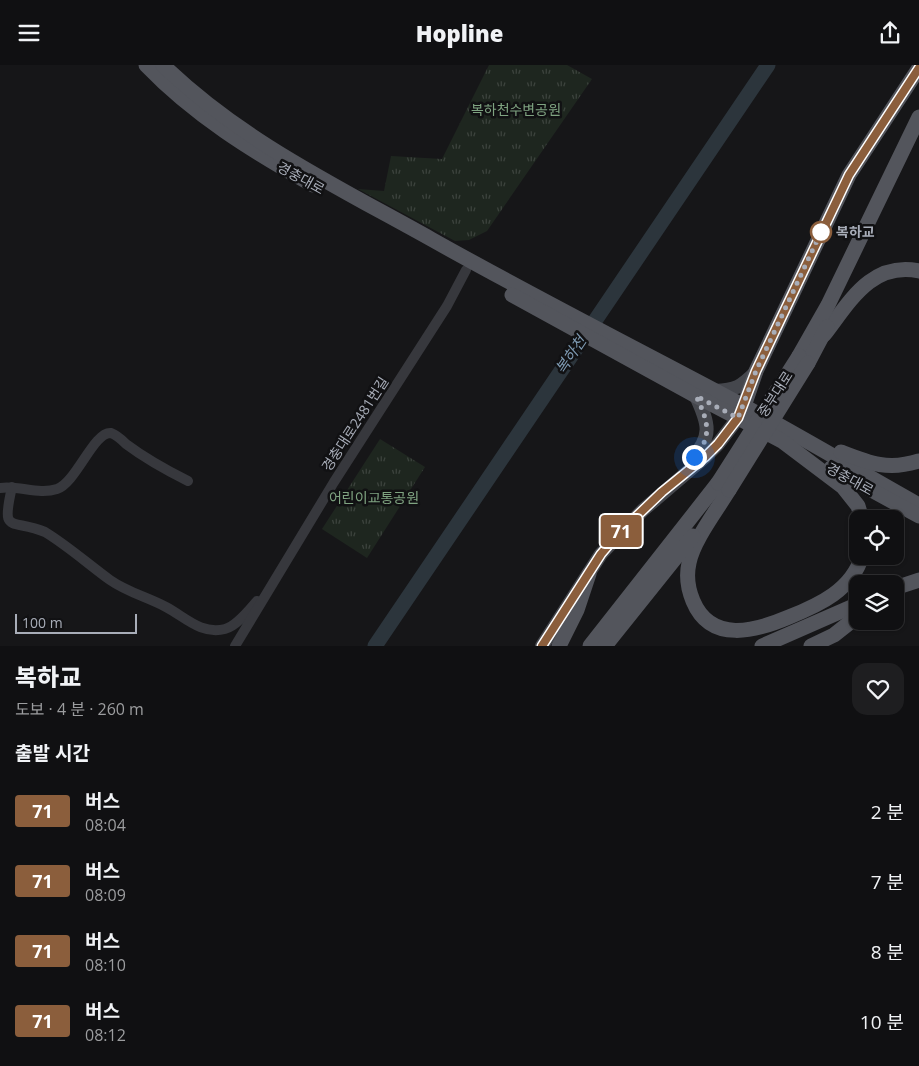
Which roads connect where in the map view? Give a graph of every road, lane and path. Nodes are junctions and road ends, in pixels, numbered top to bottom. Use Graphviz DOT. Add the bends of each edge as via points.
graph roads {
  1 [pos="146,65"];
  2 [pos="163,65"];
  3 [pos="919,68"];
  4 [pos="919,117"];
  5 [pos="919,141"];
  6 [pos="471,269"];
  7 [pos="919,271"];
  8 [pos="823,337"];
  9 [pos="804,360"];
  10 [pos="756,371"];
  11 [pos="695,391"];
  12 [pos="715,391"];
  13 [pos="741,412"];
  14 [pos="785,436"];
  15 [pos="919,461"];
  16 [pos="188,481"];
  17 [pos="12,487"];
  18 [pos="723,487"];
  19 [pos="0,488"];
  20 [pos="662,492"];
  21 [pos="919,505"];
  22 [pos="859,510"];
  23 [pos="919,516"];
  24 [pos="858,565"];
  25 [pos="589,574"];
  26 [pos="919,580"];
  27 [pos="904,586"];
  28 [pos="266,593"];
  29 [pos="849,608"];
  30 [pos="849,623"];
  31 [pos="235,646"];
  32 [pos="542,646"];
  33 [pos="559,646"];
  34 [pos="590,646"];
  35 [pos="605,646"];
  36 [pos="762,646"];
  37 [pos="811,646"];
  1 -- 6 [label="main road, 경충대로" via="193,108 243,144"];
  2 -- 6 [label="main road, 경충대로" via="189,91 254,139"];
  3 -- 10 [label="main road" via="849,175"];
  4 -- 9 [label="main road, 중부대로"];
  5 -- 8 [label="main road, 중부대로"];
  6 -- 11 [label="main road"];
  6 -- 28 [label="street, 경충대로2481번길"];
  7 -- 8 [label="main road" via="897,269 870,281 859,290"];
  8 -- 9 [label="main road, 중부대로"];
  9 -- 18 [label="main road, bridge"];
  10 -- 12 [label="main road" via="742,386"];
  10 -- 13 [label="main road"];
  11 -- 12 [label="main road"];
  11 -- 13 [label="main road"];
  11 -- 20 [label="main road" via="707,420 702,449"];
  12 -- 13 [label="main road"];
  13 -- 14 [label="main road"];
  13 -- 20 [label="main road" via="718,444"];
  14 -- 15 [label="main road" via="879,465 907,465"];
  14 -- 21 [label="main road"];
  14 -- 22 [label="main road" via="843,487"];
  14 -- 23 [label="main road, 경충대로"];
  16 -- 17 [label="street" via="145,459 116,435 108,433 95,443 62,486 42,491"];
  17 -- 19 [label="street"];
  17 -- 28 [label="street, 경충대로2481번길" via="7,507 8,520 15,526 45,532 110,580 165,606 199,627 227,628"];
  18 -- 24 [label="main road" via="691,553 687,573 696,607 717,625 733,631 754,630 810,609 838,592"];
  18 -- 34 [label="main road"];
  18 -- 35 [label="main road"];
  20 -- 25 [label="main road" via="618,534"];
  25 -- 32 [label="main road"];
  25 -- 33 [label="main road" via="578,610"];
  26 -- 27 [label="main road"];
  28 -- 31 [label="street, 경충대로2481번길"];
  29 -- 36 [label="main road"];
  30 -- 37 [label="main road"];
}
